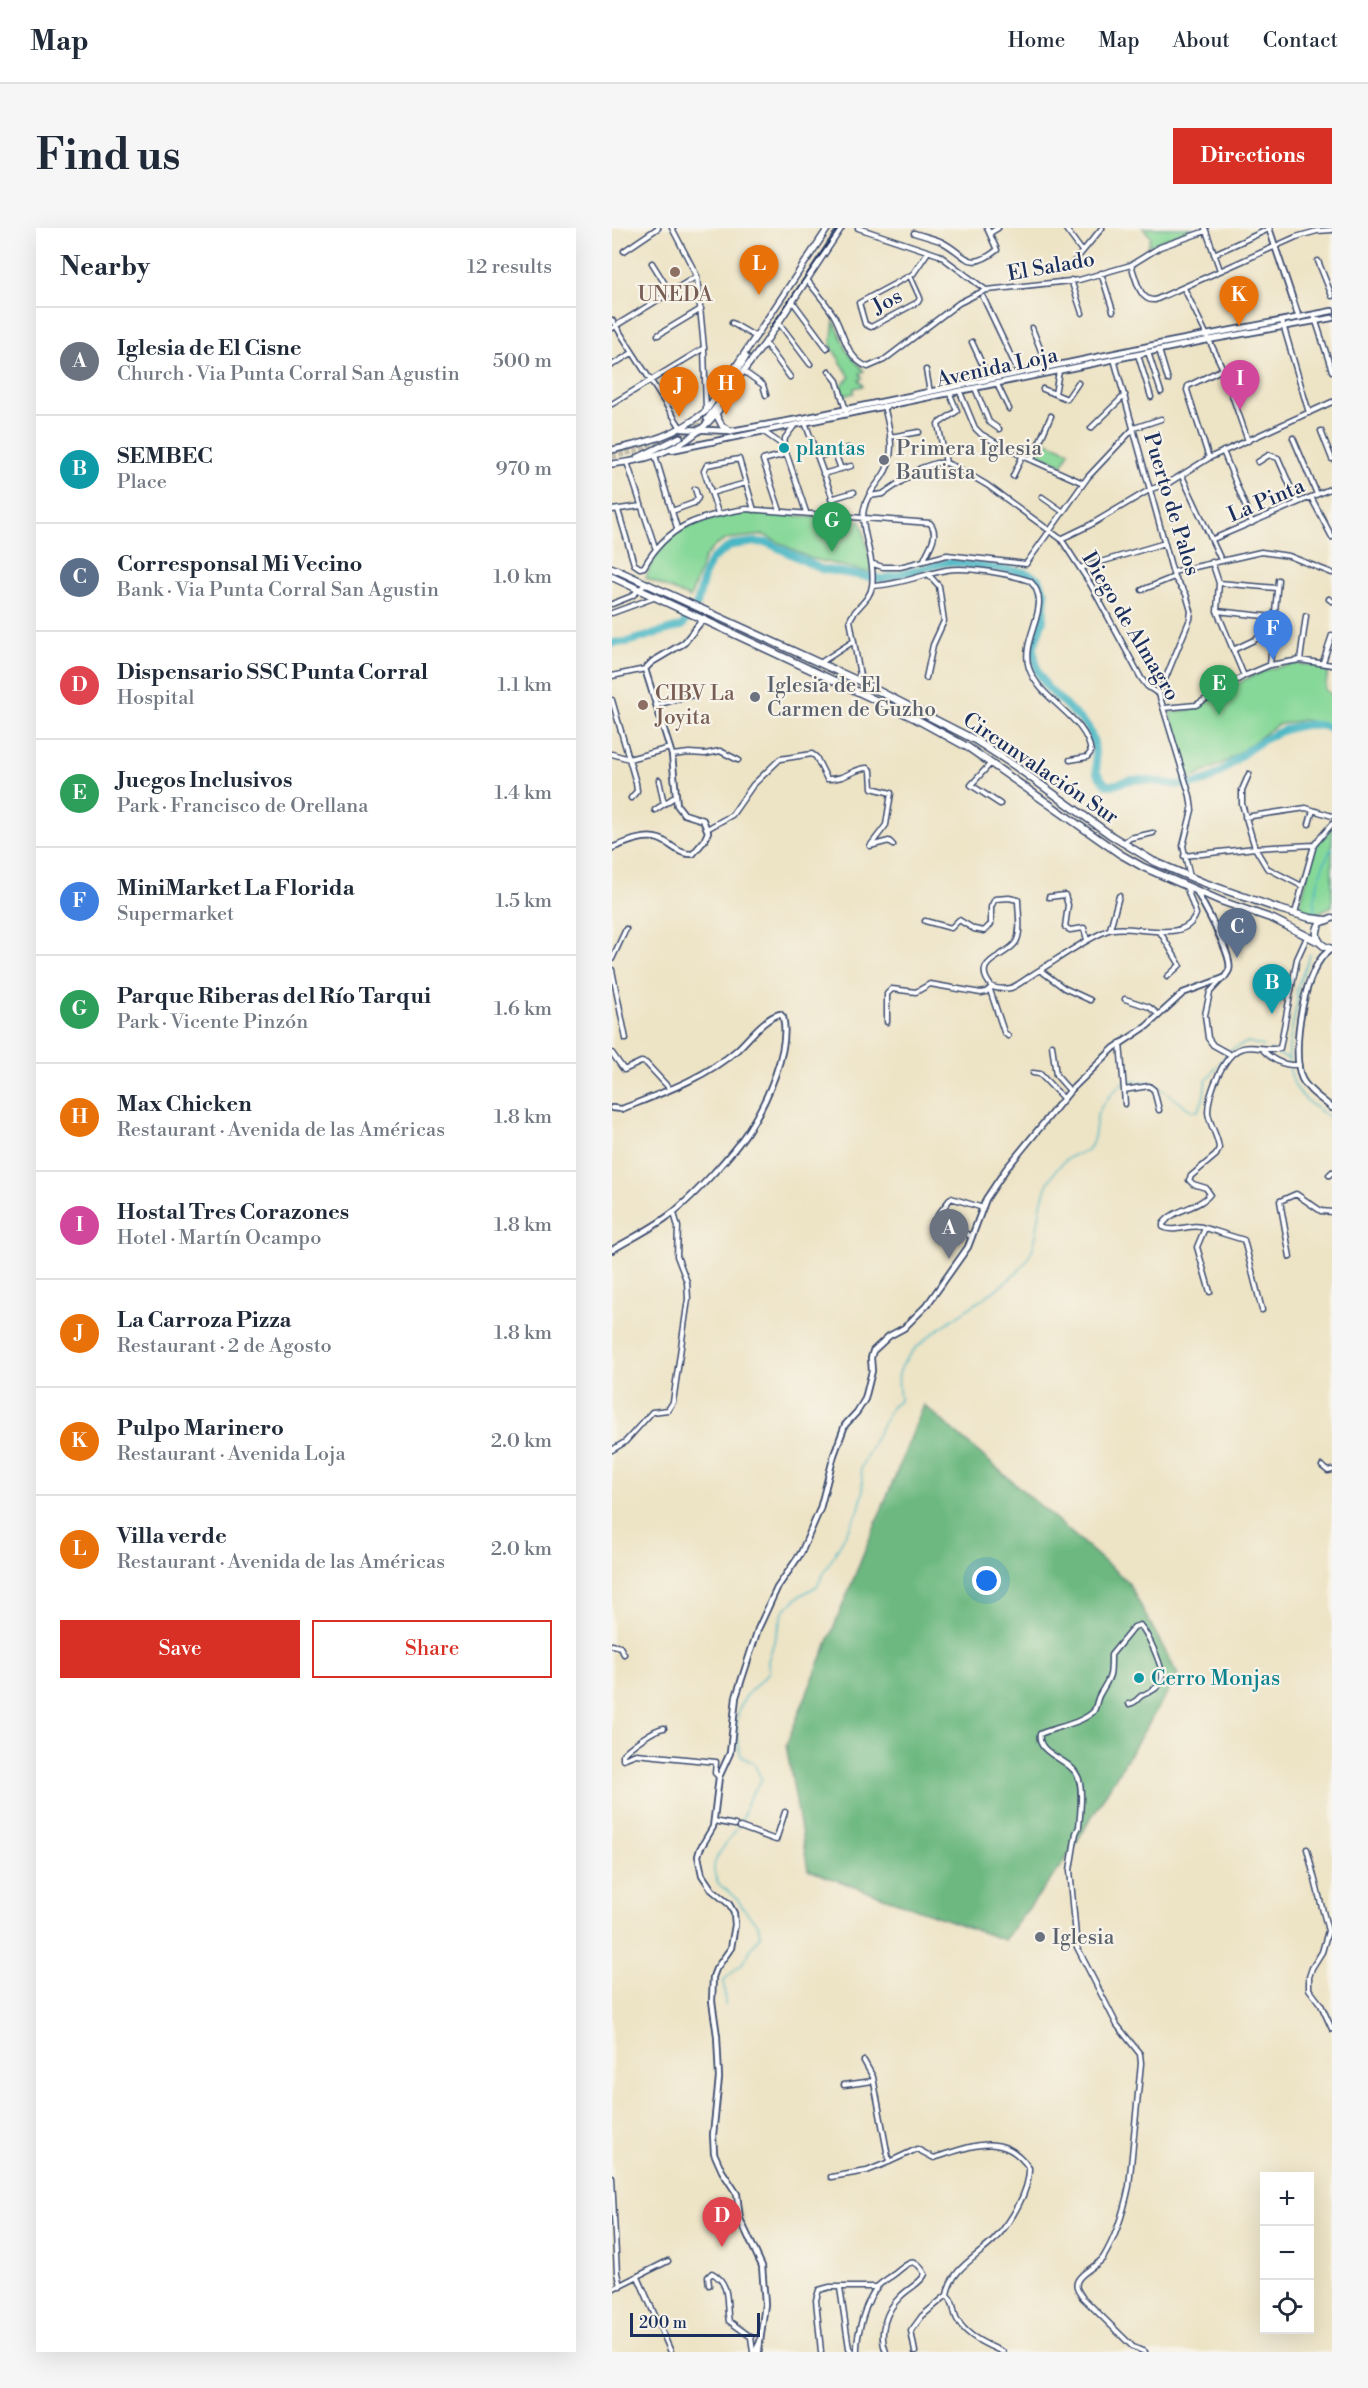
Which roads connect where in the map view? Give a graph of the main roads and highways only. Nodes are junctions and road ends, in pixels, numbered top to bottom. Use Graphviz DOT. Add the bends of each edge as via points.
graph roads {
  1 [pos="828,228"];
  2 [pos="841,228"];
  3 [pos="764,324"];
  4 [pos="757,354"];
  5 [pos="716,414"];
  6 [pos="706,416"];
  7 [pos="731,431"];
  8 [pos="680,437"];
  9 [pos="614,448"];
  10 [pos="630,461"];
  11 [pos="613,464"];
  12 [pos="612,568"];
  13 [pos="612,577"];
  14 [pos="1328,919"];
  15 [pos="1319,942"];
  16 [pos="1332,949"];
  1 -- 3 [label="main road"];
  2 -- 4 [label="main road"];
  3 -- 6 [label="main road"];
  3 -- 6 [label="main road" via="741,367"];
  4 -- 5 [label="main road"];
  4 -- 6 [label="main road"];
  5 -- 7 [label="main road" via="722,426"];
  5 -- 10 [label="main road" via="669,451"];
  6 -- 9 [label="main road" via="649,441"];
  8 -- 10 [label="main road"];
  10 -- 11 [label="main road"];
  12 -- 14 [label="highway, Circunvalación Sur" via="861,682 975,740 1153,861 1295,914"];
  13 -- 15 [label="highway, Circunvalación Sur" via="916,719 992,762 1143,867 1273,919"];
  14 -- 15 [label="highway" via="1317,929"];
  15 -- 16 [label="highway, Circunvalación Sur"];
}
